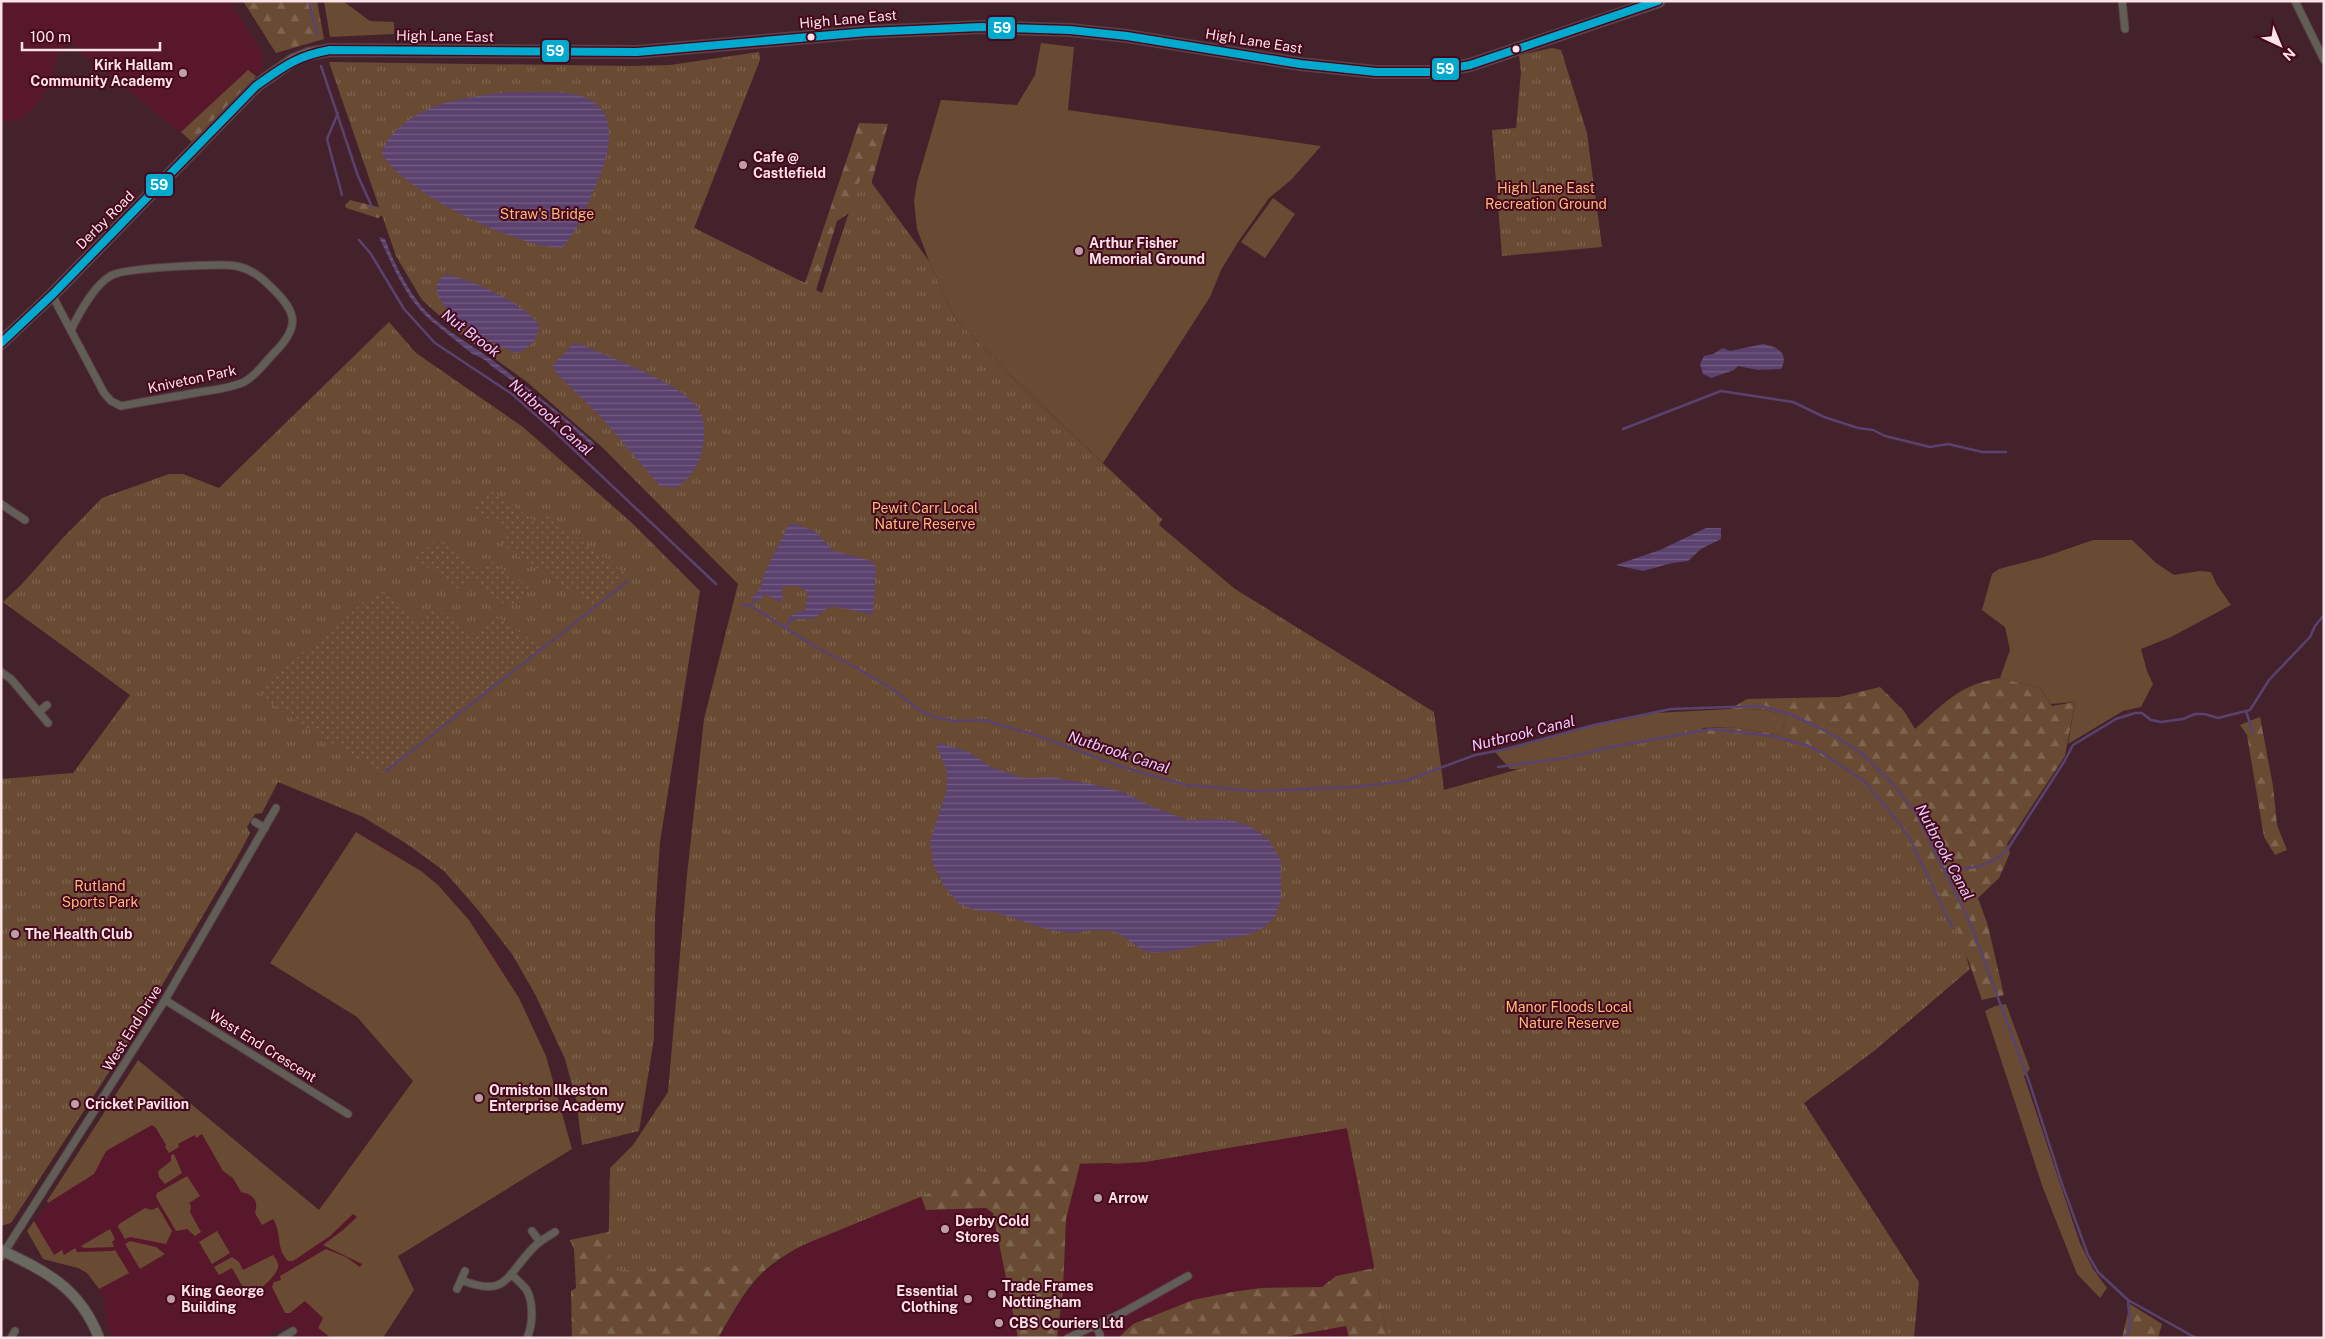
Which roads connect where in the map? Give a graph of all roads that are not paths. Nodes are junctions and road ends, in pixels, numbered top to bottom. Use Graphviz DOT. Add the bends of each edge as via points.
graph roads {
  1 [pos="1659,1"];
  2 [pos="2122,1"];
  3 [pos="2295,1"];
  4 [pos="2124,29"];
  5 [pos="2324,60"];
  6 [pos="248,94"];
  7 [pos="52,295"];
  8 [pos="71,330"];
  9 [pos="1,343"];
  10 [pos="1,504"];
  11 [pos="25,520"];
  12 [pos="1,672"];
  13 [pos="47,705"];
  14 [pos="39,712"];
  15 [pos="48,723"];
  16 [pos="276,808"];
  17 [pos="255,822"];
  18 [pos="265,828"];
  19 [pos="165,1000"];
  20 [pos="348,1114"];
  21 [pos="532,1231"];
  22 [pos="555,1232"];
  23 [pos="540,1242"];
  24 [pos="2,1252"];
  25 [pos="465,1271"];
  26 [pos="511,1274"];
  27 [pos="1188,1276"];
  28 [pos="461,1280"];
  29 [pos="457,1289"];
  30 [pos="1095,1324"];
  31 [pos="293,1331"];
  32 [pos="1100,1335"];
  33 [pos="99,1338"];
  34 [pos="281,1338"];
  35 [pos="527,1338"];
  36 [pos="1068,1338"];
  1 -- 6 [label="main road, High Lane East" via="1492,58 1431,72 1344,69 1070,30 981,27 867,32 637,52 330,50 293,60"];
  2 -- 4 [label="street"];
  3 -- 5 [label="street"];
  6 -- 7 [label="main road, Derby Road"];
  7 -- 8 [label="street, Kniveton Park"];
  7 -- 9 [label="main road, Derby Road"];
  8 -- 8 [label="street, Kniveton Park" via="104,393 110,401 121,406 245,382 285,340 292,328 293,316 283,298 259,275 246,268 134,270 114,274 105,281 87,302"];
  10 -- 11 [label="street"];
  12 -- 14 [label="street"];
  13 -- 14 [label="street"];
  14 -- 15 [label="street"];
  16 -- 18 [label="street, West End Drive"];
  17 -- 18 [label="street"];
  18 -- 19 [label="street, West End Drive"];
  19 -- 20 [label="street, West End Crescent"];
  19 -- 24 [label="street, West End Drive"];
  21 -- 23 [label="street"];
  22 -- 23 [label="street"];
  23 -- 26 [label="street"];
  24 -- 33 [label="main road" via="44,1271 68,1289 87,1312"];
  25 -- 28 [label="street"];
  26 -- 28 [label="street" via="503,1283 489,1288"];
  26 -- 35 [label="street" via="529,1298 531,1326"];
  27 -- 30 [label="street" via="1124,1312"];
  28 -- 29 [label="street"];
  30 -- 32 [label="street"];
  30 -- 36 [label="street"];
  31 -- 34 [label="street"];
}
